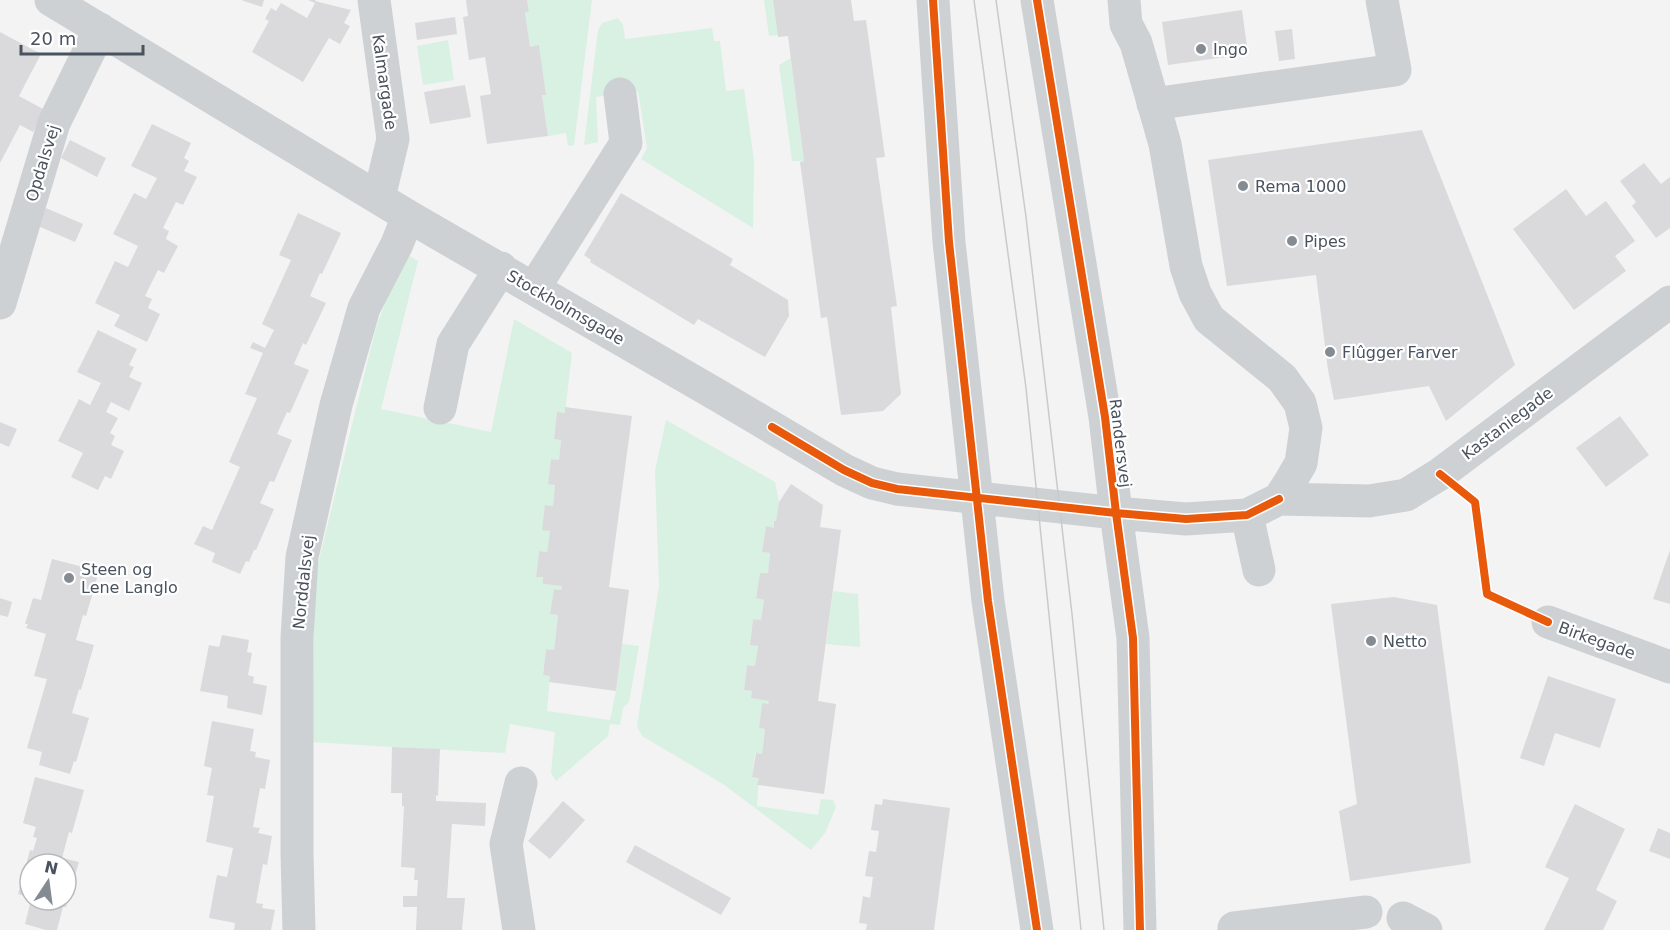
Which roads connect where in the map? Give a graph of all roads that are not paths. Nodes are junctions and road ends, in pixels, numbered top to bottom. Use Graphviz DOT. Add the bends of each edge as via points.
graph roads {
  1 [pos="51,0"];
  2 [pos="374,0"];
  3 [pos="933,0"];
  4 [pos="1037,0"];
  5 [pos="1382,0"];
  6 [pos="1125,12"];
  7 [pos="100,29"];
  8 [pos="620,94"];
  9 [pos="1153,104"];
  10 [pos="379,198"];
  11 [pos="408,216"];
  12 [pos="501,268"];
  13 [pos="534,288"];
  14 [pos="1670,302"];
  15 [pos="0,303"];
  16 [pos="440,408"];
  17 [pos="978,498"];
  18 [pos="1279,499"];
  19 [pos="1116,513"];
  20 [pos="1247,515"];
  21 [pos="1259,570"];
  22 [pos="1548,622"];
  23 [pos="1670,667"];
  24 [pos="521,783"];
  25 [pos="1366,912"];
  26 [pos="1317,924"];
  27 [pos="1234,928"];
  28 [pos="299,930"];
  29 [pos="519,930"];
  30 [pos="1037,930"];
  31 [pos="1140,930"];
  1 -- 7 [label="street, Stockholmsgade"];
  2 -- 10 [label="street, Kalmargade" via="393,139"];
  3 -- 17 [label="street" via="949,242"];
  4 -- 19 [label="street, Randersvej" via="1106,417"];
  5 -- 9 [label="street" via="1395,70"];
  6 -- 9 [label="street"];
  7 -- 10 [label="street, Stockholmsgade"];
  7 -- 15 [label="street, Opdalsvej" via="54,123"];
  8 -- 13 [label="street" via="626,143"];
  9 -- 18 [label="street" via="1166,144 1186,266 1195,293 1209,320 1282,378 1300,404 1306,428 1301,463"];
  10 -- 11 [label="street, Stockholmsgade"];
  11 -- 12 [label="street, Stockholmsgade"];
  11 -- 28 [label="street, Norddalsvej" via="364,308 336,405 302,557 297,638"];
  12 -- 13 [label="street, Stockholmsgade"];
  12 -- 16 [label="street" via="453,344"];
  13 -- 17 [label="street, Stockholmsgade" via="844,470 897,489"];
  14 -- 18 [label="street, Kastaniegade" via="1440,474 1406,495 1369,501"];
  17 -- 19 [label="street, Stockholmsgade"];
  17 -- 30 [label="street" via="988,601"];
  18 -- 20 [label="street, Kastaniegade"];
  19 -- 20 [label="street, Kastaniegade" via="1186,519"];
  19 -- 31 [label="street, Randersvej" via="1133,638"];
  20 -- 21 [label="street"];
  22 -- 23 [label="street, Birkegade"];
  24 -- 29 [label="street" via="506,844"];
  25 -- 26 [label="street"];
  26 -- 27 [label="street"];
}
